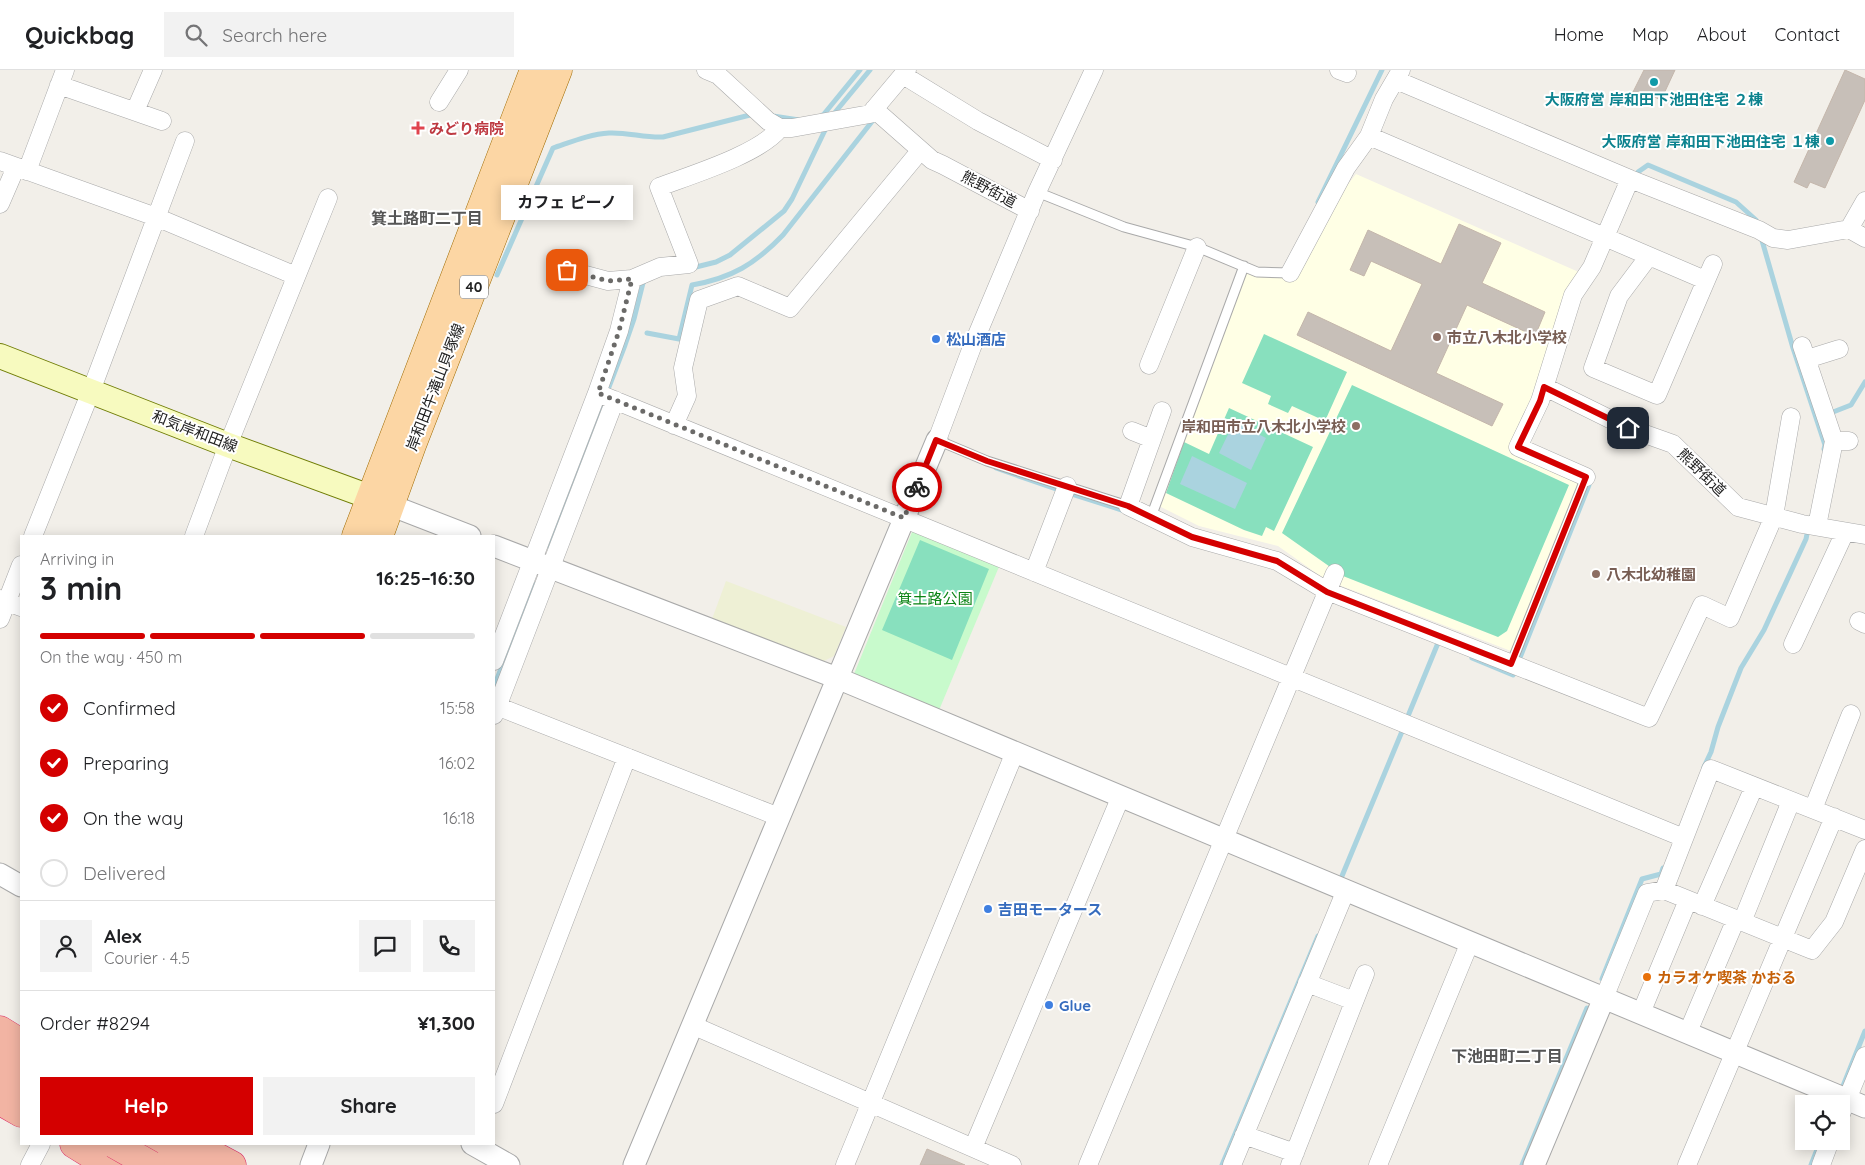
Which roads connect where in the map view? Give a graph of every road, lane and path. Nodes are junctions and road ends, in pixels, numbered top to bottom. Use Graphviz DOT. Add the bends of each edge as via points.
graph roads {
  1 [pos="153,70"];
  2 [pos="458,70"];
  3 [pos="534,70"];
  4 [pos="558,70"];
  5 [pos="706,70"];
  6 [pos="1094,70"];
  7 [pos="905,72"];
  8 [pos="1398,75"];
  9 [pos="62,78"];
  10 [pos="439,102"];
  11 [pos="874,109"];
  12 [pos="135,111"];
  13 [pos="162,121"];
  14 [pos="780,128"];
  15 [pos="1369,136"];
  16 [pos="185,141"];
  17 [pos="920,151"];
  18 [pos="1053,160"];
  19 [pos="14,166"];
  20 [pos="1630,178"];
  21 [pos="1037,192"];
  22 [pos="328,198"];
  23 [pos="1865,201"];
  24 [pos="0,204"];
  25 [pos="1030,211"];
  26 [pos="156,217"];
  27 [pos="1849,229"];
  28 [pos="1605,237"];
  29 [pos="1865,238"];
  30 [pos="1196,247"];
  31 [pos="1649,256"];
  32 [pos="1713,264"];
  33 [pos="1244,266"];
  34 [pos="567,270"];
  35 [pos="1290,273"];
  36 [pos="296,276"];
  37 [pos="632,279"];
  38 [pos="1705,280"];
  39 [pos="1838,349"];
  40 [pos="0,356"];
  41 [pos="1149,365"];
  42 [pos="1544,387"];
  43 [pos="91,392"];
  44 [pos="606,396"];
  45 [pos="1162,411"];
  46 [pos="1791,417"];
  47 [pos="674,424"];
  48 [pos="1132,431"];
  49 [pos="1152,439"];
  50 [pos="936,440"];
  51 [pos="228,445"];
  52 [pos="1586,477"];
  53 [pos="1067,486"];
  54 [pos="381,501"];
  55 [pos="1128,506"];
  56 [pos="1774,516"];
  57 [pos="1151,517"];
  58 [pos="904,518"];
  59 [pos="1817,526"];
  60 [pos="1846,532"];
  61 [pos="33,535"];
  62 [pos="194,535"];
  63 [pos="357,535"];
  64 [pos="379,535"];
  65 [pos="467,535"];
  66 [pos="1865,535"];
  67 [pos="495,546"];
  68 [pos="541,565"];
  69 [pos="20,568"];
  70 [pos="1034,572"];
  71 [pos="1335,573"];
  72 [pos="1327,592"];
  73 [pos="9,603"];
  74 [pos="0,619"];
  75 [pos="1793,644"];
  76 [pos="495,659"];
  77 [pos="1511,664"];
  78 [pos="1292,677"];
  79 [pos="837,678"];
  80 [pos="495,709"];
  81 [pos="1851,714"];
  82 [pos="1015,752"];
  83 [pos="627,757"];
  84 [pos="1754,787"];
  85 [pos="1121,796"];
  86 [pos="1791,801"];
  87 [pos="1813,809"];
  88 [pos="779,817"];
  89 [pos="1834,817"];
  90 [pos="1865,830"];
  91 [pos="1684,838"];
  92 [pos="1224,839"];
  93 [pos="1865,849"];
  94 [pos="0,874"];
  95 [pos="20,885"];
  96 [pos="1346,890"];
  97 [pos="1664,890"];
  98 [pos="1695,903"];
  99 [pos="1739,921"];
  100 [pos="1783,938"];
  101 [pos="1470,942"];
  102 [pos="1365,974"];
  103 [pos="1307,983"];
  104 [pos="1604,998"];
  105 [pos="1354,1000"];
  106 [pos="1641,1013"];
  107 [pos="692,1025"];
  108 [pos="0,1030"];
  109 [pos="1688,1032"];
  110 [pos="20,1042"];
  111 [pos="1734,1052"];
  112 [pos="0,1054"];
  113 [pos="1865,1056"];
  114 [pos="20,1066"];
  115 [pos="0,1078"];
  116 [pos="20,1090"];
  117 [pos="0,1101"];
  118 [pos="495,1101"];
  119 [pos="871,1103"];
  120 [pos="1851,1107"];
  121 [pos="20,1112"];
  122 [pos="1244,1135"];
  123 [pos="40,1145"];
  124 [pos="76,1145"];
  125 [pos="116,1145"];
  126 [pos="124,1145"];
  127 [pos="147,1145"];
  128 [pos="157,1145"];
  129 [pos="195,1145"];
  130 [pos="319,1145"];
  131 [pos="476,1145"];
  132 [pos="973,1148"];
  133 [pos="1827,1150"];
  134 [pos="1292,1159"];
  135 [pos="30,1165"];
  136 [pos="108,1165"];
  137 [pos="117,1165"];
  138 [pos="140,1165"];
  139 [pos="151,1165"];
  140 [pos="192,1165"];
  141 [pos="232,1165"];
  142 [pos="311,1165"];
  143 [pos="510,1165"];
  144 [pos="634,1165"];
  145 [pos="845,1165"];
  146 [pos="1012,1165"];
  147 [pos="1088,1165"];
  148 [pos="1232,1165"];
  149 [pos="1378,1165"];
  150 [pos="1534,1165"];
  151 [pos="1687,1165"];
  152 [pos="1821,1165"];
  1 -- 12 [label="street"];
  2 -- 10 [label="street"];
  3 -- 54 [label="main road, 岸和田牛滝山貝塚線 / 40"];
  4 -- 54 [label="main road, 岸和田牛滝山貝塚線 / 40" via="412,445"];
  5 -- 14 [label="street" via="718,74 768,122"];
  6 -- 18 [label="street"];
  7 -- 11 [label="street"];
  7 -- 18 [label="street" via="978,121"];
  8 -- 15 [label="street"];
  8 -- 20 [label="street"];
  9 -- 12 [label="street"];
  9 -- 19 [label="street"];
  11 -- 14 [label="street" via="870,114"];
  11 -- 17 [label="street, 熊野街道"];
  12 -- 13 [label="street"];
  14 -- 37 [label="street" via="774,136 739,156 659,187 689,264 660,267"];
  15 -- 28 [label="street"];
  15 -- 35 [label="street" via="1346,168"];
  16 -- 26 [label="street"];
  17 -- 25 [label="street, 熊野街道"];
  17 -- 47 [label="street" via="790,308 738,286 699,300 684,368 687,396"];
  18 -- 21 [label="street"];
  19 -- 24 [label="street"];
  19 -- 26 [label="street"];
  20 -- 27 [label="street" via="1763,233 1788,240"];
  20 -- 28 [label="street"];
  21 -- 25 [label="street, 熊野街道"];
  21 -- 30 [label="lane, 熊野街道" via="1124,228"];
  22 -- 36 [label="street"];
  23 -- 27 [label="street"];
  25 -- 50 [label="street"];
  26 -- 36 [label="street"];
  26 -- 43 [label="street"];
  27 -- 29 [label="street"];
  28 -- 31 [label="street"];
  28 -- 42 [label="street" via="1592,267 1573,296"];
  30 -- 33 [label="lane, 熊野街道"];
  30 -- 41 [label="street"];
  31 -- 38 [label="street"];
  31 -- 38 [label="street" via="1619,296 1593,368 1657,395"];
  32 -- 38 [label="street"];
  33 -- 35 [label="lane, 熊野街道" via="1257,272"];
  33 -- 57 [label="lane"];
  34 -- 37 [label="street" via="608,281"];
  36 -- 51 [label="street"];
  37 -- 44 [label="street"];
  39 -- 59 [label="street" via="1804,353 1842,441"];
  40 -- 43 [label="main road, 和気岸和田線"];
  42 -- 52 [label="street" via="1518,447"];
  42 -- 56 [label="street, 熊野街道" via="1628,428 1673,444 1738,507"];
  43 -- 51 [label="main road, 和気岸和田線"];
  43 -- 61 [label="street"];
  44 -- 47 [label="street"];
  44 -- 68 [label="street"];
  45 -- 49 [label="street"];
  46 -- 56 [label="street"];
  47 -- 58 [label="street"];
  48 -- 49 [label="street"];
  49 -- 55 [label="street"];
  50 -- 53 [label="lane" via="987,461"];
  50 -- 58 [label="street"];
  51 -- 54 [label="main road, 和気岸和田線"];
  51 -- 62 [label="street"];
  52 -- 77 [label="lane"];
  53 -- 55 [label="lane"];
  53 -- 70 [label="street"];
  54 -- 63 [label="main road, 岸和田牛滝山貝塚線 / 40"];
  54 -- 64 [label="main road, 岸和田牛滝山貝塚線 / 40"];
  54 -- 65 [label="street"];
  55 -- 57 [label="street"];
  56 -- 59 [label="street, 熊野街道"];
  56 -- 77 [label="street" via="1730,618 1702,605 1649,718"];
  57 -- 72 [label="street" via="1192,537 1277,561"];
  58 -- 70 [label="street"];
  58 -- 79 [label="street"];
  59 -- 60 [label="street, 熊野街道"];
  60 -- 66 [label="street, 熊野街道"];
  60 -- 75 [label="street"];
  67 -- 68 [label="street"];
  68 -- 76 [label="street"];
  68 -- 79 [label="street"];
  68 -- 80 [label="street"];
  69 -- 73 [label="street"];
  70 -- 78 [label="street"];
  71 -- 72 [label="street"];
  72 -- 77 [label="street"];
  72 -- 78 [label="street"];
  73 -- 74 [label="street"];
  78 -- 91 [label="street"];
  78 -- 92 [label="street"];
  79 -- 82 [label="street"];
  79 -- 88 [label="street"];
  80 -- 83 [label="street"];
  81 -- 87 [label="street"];
  82 -- 85 [label="street"];
  82 -- 119 [label="street"];
  83 -- 88 [label="street"];
  83 -- 118 [label="street"];
  84 -- 86 [label="street"];
  84 -- 91 [label="street" via="1711,769"];
  84 -- 98 [label="street"];
  85 -- 92 [label="street"];
  85 -- 132 [label="street"];
  86 -- 87 [label="street"];
  86 -- 99 [label="street"];
  87 -- 89 [label="street"];
  88 -- 107 [label="street"];
  89 -- 90 [label="street"];
  89 -- 100 [label="street"];
  91 -- 97 [label="street"];
  92 -- 96 [label="street"];
  92 -- 147 [label="street"];
  93 -- 100 [label="street" via="1834,922 1812,950"];
  94 -- 95 [label="street"];
  96 -- 101 [label="street"];
  96 -- 103 [label="street"];
  97 -- 98 [label="street"];
  97 -- 104 [label="street" via="1647,893"];
  98 -- 99 [label="street"];
  98 -- 106 [label="street"];
  99 -- 100 [label="street"];
  99 -- 109 [label="street"];
  100 -- 111 [label="street"];
  101 -- 104 [label="street"];
  101 -- 149 [label="street"];
  102 -- 105 [label="street"];
  103 -- 105 [label="street"];
  103 -- 122 [label="street"];
  104 -- 106 [label="street"];
  104 -- 150 [label="street"];
  105 -- 134 [label="street"];
  106 -- 109 [label="street"];
  107 -- 119 [label="street"];
  107 -- 144 [label="street"];
  108 -- 110 [label="highway"];
  109 -- 111 [label="street"];
  111 -- 120 [label="street"];
  111 -- 151 [label="street"];
  112 -- 114 [label="highway"];
  113 -- 120 [label="street"];
  115 -- 116 [label="highway"];
  117 -- 121 [label="highway"];
  119 -- 132 [label="street"];
  119 -- 145 [label="street"];
  122 -- 134 [label="street"];
  122 -- 148 [label="street"];
  123 -- 135 [label="street"];
  124 -- 136 [label="highway"];
  125 -- 139 [label="highway, bridge"];
  126 -- 137 [label="main road"];
  127 -- 138 [label="main road"];
  128 -- 140 [label="highway"];
  129 -- 141 [label="highway"];
  130 -- 142 [label="street"];
  131 -- 143 [label="street"];
  132 -- 146 [label="street"];
  133 -- 152 [label="street"];
}
